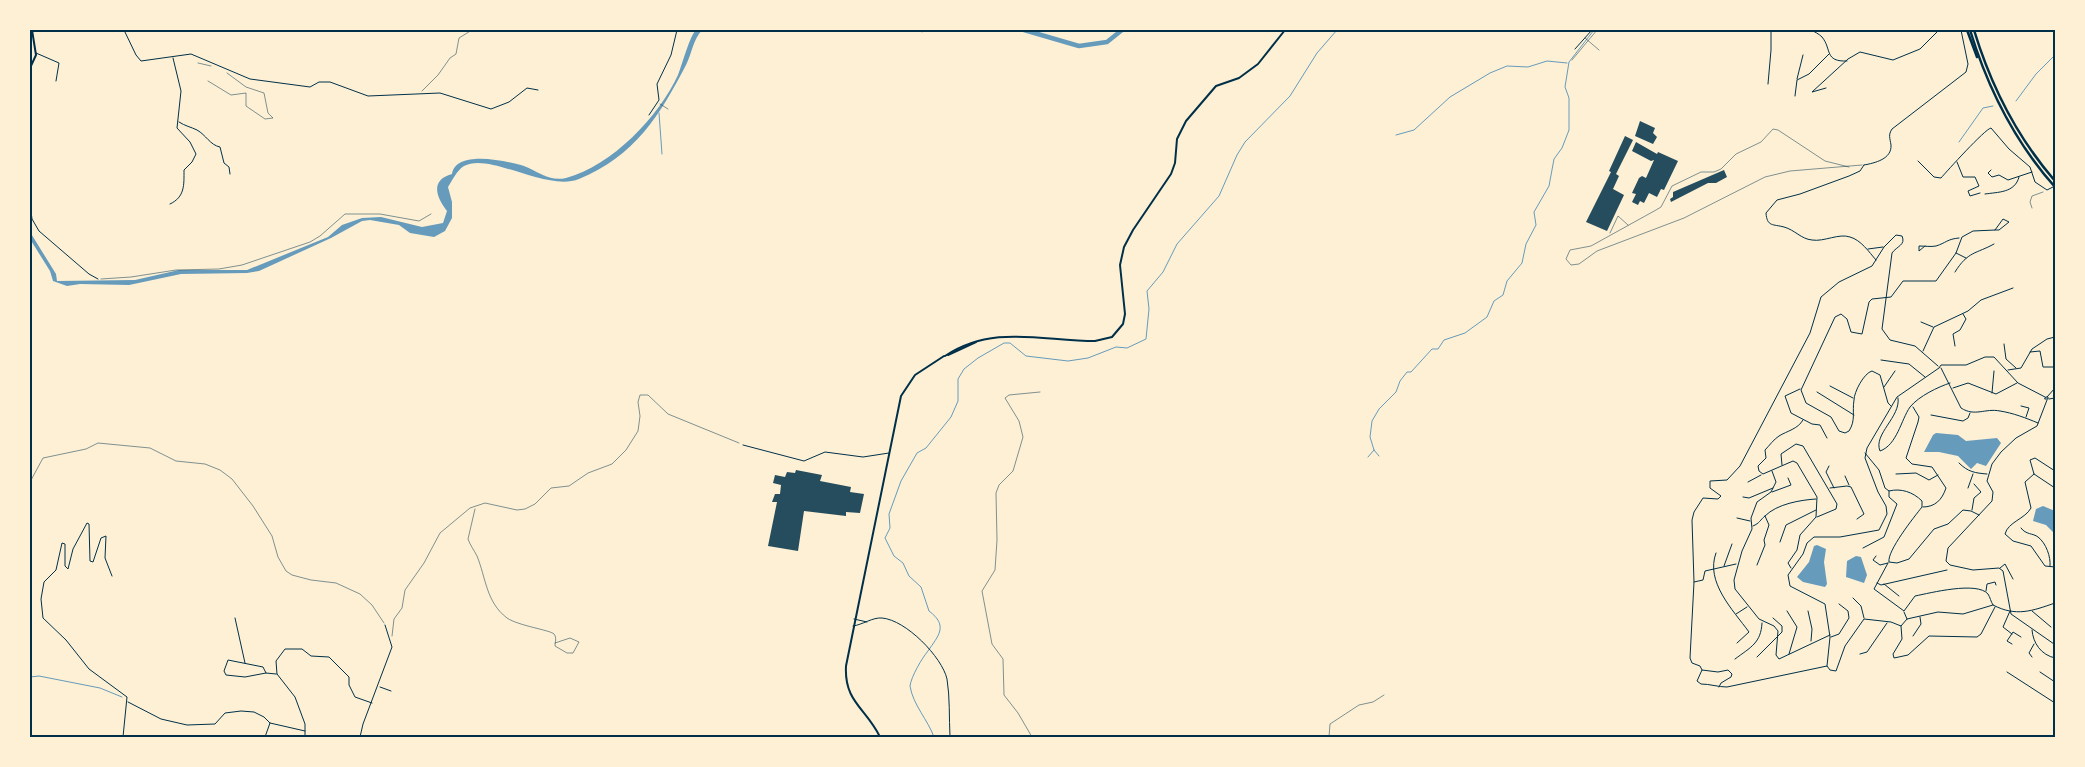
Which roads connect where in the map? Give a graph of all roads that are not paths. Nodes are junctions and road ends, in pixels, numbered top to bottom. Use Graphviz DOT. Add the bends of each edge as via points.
graph roads {
  1 [pos="32,30"];
  2 [pos="124,30"];
  3 [pos="677,30"];
  4 [pos="1286,30"];
  5 [pos="1592,30"];
  6 [pos="1597,30"];
  7 [pos="1770,30"];
  8 [pos="1811,30"];
  9 [pos="1939,30"];
  10 [pos="1961,30"];
  11 [pos="1968,30"];
  12 [pos="1975,30"];
  13 [pos="1586,40"];
  14 [pos="1575,49"];
  15 [pos="1599,50"];
  16 [pos="36,53"];
  17 [pos="1829,54"];
  18 [pos="1803,55"];
  19 [pos="173,58"];
  20 [pos="1572,60"];
  21 [pos="1847,60"];
  22 [pos="30,68"];
  23 [pos="1800,69"];
  24 [pos="1805,75"];
  25 [pos="1797,80"];
  26 [pos="56,81"];
  27 [pos="1768,84"];
  28 [pos="1826,88"];
  29 [pos="538,90"];
  30 [pos="1795,96"];
  31 [pos="649,115"];
  32 [pos="178,122"];
  33 [pos="1918,161"];
  34 [pos="1957,161"];
  35 [pos="1864,165"];
  36 [pos="1840,166"];
  37 [pos="1844,166"];
  38 [pos="1991,170"];
  39 [pos="2033,172"];
  40 [pos="230,174"];
  41 [pos="2019,176"];
  42 [pos="2055,181"];
  43 [pos="2055,186"];
  44 [pos="1980,193"];
  45 [pos="1985,194"];
  46 [pos="30,204"];
  47 [pos="170,204"];
  48 [pos="1628,226"];
  49 [pos="1995,230"];
  50 [pos="1610,235"];
  51 [pos="1960,238"];
  52 [pos="1994,244"];
  53 [pos="1925,246"];
  54 [pos="1884,247"];
  55 [pos="1866,249"];
  56 [pos="1956,253"];
  57 [pos="1966,258"];
  58 [pos="1876,260"];
  59 [pos="1956,272"];
  60 [pos="98,279"];
  61 [pos="2013,288"];
  62 [pos="1886,299"];
  63 [pos="1962,314"];
  64 [pos="1921,322"];
  65 [pos="1934,327"];
  66 [pos="2055,336"];
  67 [pos="2004,344"];
  68 [pos="1955,346"];
  69 [pos="1922,352"];
  70 [pos="2030,352"];
  71 [pos="1881,360"];
  72 [pos="1940,367"];
  73 [pos="2055,367"];
  74 [pos="2017,369"];
  75 [pos="2006,370"];
  76 [pos="1895,371"];
  77 [pos="1994,371"];
  78 [pos="1926,377"];
  79 [pos="2018,382"];
  80 [pos="1950,383"];
  81 [pos="1830,386"];
  82 [pos="1884,388"];
  83 [pos="1953,388"];
  84 [pos="2055,388"];
  85 [pos="1801,390"];
  86 [pos="1816,392"];
  87 [pos="1992,393"];
  88 [pos="1897,397"];
  89 [pos="2047,398"];
  90 [pos="2055,398"];
  91 [pos="1854,399"];
  92 [pos="1912,405"];
  93 [pos="1891,406"];
  94 [pos="2021,406"];
  95 [pos="1970,412"];
  96 [pos="1855,415"];
  97 [pos="1931,415"];
  98 [pos="2026,418"];
  99 [pos="1803,420"];
  100 [pos="2038,422"];
  101 [pos="1826,438"];
  102 [pos="743,445"];
  103 [pos="1865,452"];
  104 [pos="889,453"];
  105 [pos="1959,463"];
  106 [pos="1782,465"];
  107 [pos="1829,466"];
  108 [pos="1772,471"];
  109 [pos="2055,471"];
  110 [pos="1973,473"];
  111 [pos="1761,474"];
  112 [pos="1896,474"];
  113 [pos="1938,474"];
  114 [pos="1988,474"];
  115 [pos="2034,474"];
  116 [pos="1845,476"];
  117 [pos="1788,478"];
  118 [pos="1748,482"];
  119 [pos="1974,484"];
  120 [pos="1849,486"];
  121 [pos="1774,487"];
  122 [pos="1829,488"];
  123 [pos="1834,488"];
  124 [pos="1968,488"];
  125 [pos="2055,488"];
  126 [pos="1889,491"];
  127 [pos="1772,492"];
  128 [pos="1743,497"];
  129 [pos="1817,499"];
  130 [pos="1922,507"];
  131 [pos="1816,510"];
  132 [pos="1971,510"];
  133 [pos="1980,515"];
  134 [pos="1765,516"];
  135 [pos="1816,517"];
  136 [pos="1737,518"];
  137 [pos="1857,519"];
  138 [pos="1750,521"];
  139 [pos="1753,527"];
  140 [pos="2021,528"];
  141 [pos="1780,542"];
  142 [pos="1732,544"];
  143 [pos="1863,548"];
  144 [pos="1716,553"];
  145 [pos="1876,556"];
  146 [pos="1889,562"];
  147 [pos="1737,564"];
  148 [pos="1757,565"];
  149 [pos="1724,567"];
  150 [pos="2050,567"];
  151 [pos="2055,567"];
  152 [pos="1792,568"];
  153 [pos="1999,568"];
  154 [pos="1712,569"];
  155 [pos="1947,570"];
  156 [pos="112,576"];
  157 [pos="2013,579"];
  158 [pos="1694,582"];
  159 [pos="1876,582"];
  160 [pos="1884,584"];
  161 [pos="1996,586"];
  162 [pos="1986,592"];
  163 [pos="1899,596"];
  164 [pos="1853,598"];
  165 [pos="2055,603"];
  166 [pos="1839,604"];
  167 [pos="1748,606"];
  168 [pos="1994,606"];
  169 [pos="2010,610"];
  170 [pos="1787,611"];
  171 [pos="1808,611"];
  172 [pos="1904,611"];
  173 [pos="2032,611"];
  174 [pos="1735,614"];
  175 [pos="1920,616"];
  176 [pos="235,618"];
  177 [pos="1773,618"];
  178 [pos="1908,618"];
  179 [pos="854,619"];
  180 [pos="1864,619"];
  181 [pos="868,622"];
  182 [pos="1763,622"];
  183 [pos="1887,622"];
  184 [pos="384,625"];
  185 [pos="853,626"];
  186 [pos="1901,626"];
  187 [pos="2051,627"];
  188 [pos="2032,629"];
  189 [pos="1779,634"];
  190 [pos="2012,634"];
  191 [pos="1830,636"];
  192 [pos="1913,636"];
  193 [pos="2021,637"];
  194 [pos="1811,642"];
  195 [pos="2034,643"];
  196 [pos="1737,644"];
  197 [pos="2012,644"];
  198 [pos="2054,644"];
  199 [pos="1860,654"];
  200 [pos="1789,655"];
  201 [pos="1757,657"];
  202 [pos="2032,657"];
  203 [pos="2055,658"];
  204 [pos="1736,659"];
  205 [pos="245,664"];
  206 [pos="1827,666"];
  207 [pos="1702,670"];
  208 [pos="2007,672"];
  209 [pos="2040,672"];
  210 [pos="266,673"];
  211 [pos="277,674"];
  212 [pos="2055,682"];
  213 [pos="379,687"];
  214 [pos="1720,687"];
  215 [pos="391,692"];
  216 [pos="126,702"];
  217 [pos="372,703"];
  218 [pos="2055,703"];
  219 [pos="270,723"];
  220 [pos="305,731"];
  221 [pos="123,737"];
  222 [pos="265,737"];
  223 [pos="305,737"];
  224 [pos="360,737"];
  225 [pos="880,737"];
  226 [pos="950,737"];
  1 -- 16 [label="main road"];
  2 -- 19 [label="street" via="141,61"];
  3 -- 31 [label="street" via="671,55 657,87 659,100"];
  4 -- 104 [label="main road" via="1248,72 1216,86 1181,130 1171,174 1124,247 1120,273 1125,314 1117,334 1095,341 1004,335 978,340 945,356 920,370 904,389"];
  5 -- 13 [label="street"];
  6 -- 13 [label="street"];
  7 -- 27 [label="street"];
  8 -- 17 [label="street" via="1823,38"];
  9 -- 21 [label="street" via="1921,49 1901,57 1887,60 1860,52"];
  10 -- 35 [label="street" via="1968,64 1966,72 1892,129 1889,136 1891,149 1886,158"];
  11 -- 43 [label="highway" via="2010,128"];
  12 -- 42 [label="highway" via="1992,82 2011,120"];
  13 -- 14 [label="street"];
  13 -- 15 [label="street"];
  13 -- 20 [label="street"];
  16 -- 22 [label="main road"];
  16 -- 26 [label="street" via="59,63"];
  17 -- 21 [label="street" via="1839,61"];
  17 -- 24 [label="street"];
  18 -- 23 [label="street"];
  19 -- 29 [label="street" via="191,54 250,79 310,87 330,82 368,96 440,93 490,109 509,102 527,88"];
  19 -- 32 [label="street" via="182,91"];
  21 -- 28 [label="street" via="1812,93"];
  23 -- 24 [label="street"];
  23 -- 25 [label="street"];
  24 -- 25 [label="street"];
  25 -- 30 [label="street"];
  32 -- 40 [label="street" via="196,129 220,147"];
  32 -- 47 [label="street" via="177,128 196,154 184,170 182,195"];
  33 -- 34 [label="street" via="1939,179"];
  34 -- 39 [label="street" via="1983,132 1991,128"];
  34 -- 44 [label="street" via="1963,177 1975,177 1979,186 1968,191 1970,196"];
  35 -- 37 [label="street"];
  35 -- 55 [label="street" via="1860,171 1848,176 1777,200 1766,213 1769,223 1788,228 1804,239 1814,241 1845,235"];
  36 -- 37 [label="street"];
  36 -- 37 [label="street"];
  36 -- 48 [label="street" via="1824,161 1773,129 1761,142 1736,154 1721,169 1700,172 1672,186 1661,207"];
  36 -- 50 [label="street" via="1765,176 1684,218 1597,251 1576,265 1568,262 1568,252 1591,246"];
  38 -- 41 [label="street" via="1988,173 1992,177 1999,175 2008,180"];
  39 -- 41 [label="street"];
  39 -- 43 [label="street" via="2035,182 2046,190"];
  41 -- 45 [label="street" via="2015,184 2001,194"];
  46 -- 60 [label="street" via="32,219 39,231"];
  48 -- 50 [label="street"];
  48 -- 50 [label="street" via="1618,216"];
  49 -- 49 [label="street" via="2003,220 2008,222 2004,227"];
  49 -- 51 [label="street" via="1973,231"];
  51 -- 53 [label="street"];
  51 -- 56 [label="street"];
  52 -- 57 [label="street"];
  54 -- 55 [label="street"];
  54 -- 58 [label="street"];
  54 -- 62 [label="street" via="1896,235 1902,236 1903,244 1892,253"];
  55 -- 58 [label="street"];
  56 -- 57 [label="street"];
  56 -- 62 [label="street" via="1936,281 1904,281"];
  57 -- 59 [label="street"];
  58 -- 158 [label="street" via="1872,266 1839,282 1821,297 1810,333 1740,466 1726,480 1710,481 1710,488 1722,496 1718,499 1703,498 1694,512"];
  61 -- 63 [label="street" via="1981,300"];
  62 -- 69 [label="street" via="1882,329 1885,335 1890,340 1915,346"];
  62 -- 85 [label="street" via="1872,299 1862,334 1851,332 1847,319 1841,314 1835,317"];
  63 -- 65 [label="street"];
  63 -- 68 [label="street" via="1966,318 1959,332 1953,334"];
  64 -- 65 [label="street"];
  65 -- 69 [label="street"];
  66 -- 70 [label="street"];
  67 -- 74 [label="street" via="2006,359"];
  69 -- 72 [label="street"];
  70 -- 73 [label="street" via="2040,351 2043,367"];
  70 -- 74 [label="street" via="2024,365"];
  71 -- 78 [label="street" via="1909,364"];
  72 -- 75 [label="street" via="1966,365 1990,356 1998,359"];
  72 -- 78 [label="street"];
  72 -- 80 [label="street"];
  74 -- 75 [label="street"];
  75 -- 79 [label="street"];
  76 -- 82 [label="street"];
  77 -- 87 [label="street"];
  78 -- 88 [label="street"];
  79 -- 87 [label="street" via="1999,394"];
  79 -- 89 [label="street"];
  80 -- 83 [label="street"];
  80 -- 92 [label="street"];
  81 -- 91 [label="street"];
  82 -- 91 [label="street" via="1880,375 1869,371"];
  82 -- 93 [label="street"];
  83 -- 87 [label="street" via="1968,383"];
  83 -- 95 [label="street" via="1961,408"];
  84 -- 89 [label="street"];
  85 -- 96 [label="street" via="1806,403 1831,417 1840,432 1849,431"];
  85 -- 99 [label="street" via="1787,394 1785,399 1791,414"];
  86 -- 96 [label="street"];
  88 -- 92 [label="street" via="1898,408 1880,442 1880,451 1897,433"];
  88 -- 93 [label="street"];
  89 -- 90 [label="street"];
  89 -- 100 [label="street"];
  91 -- 96 [label="street"];
  92 -- 113 [label="street" via="1919,417 1906,458 1912,464 1932,467"];
  93 -- 103 [label="street"];
  94 -- 98 [label="street" via="2029,408"];
  95 -- 97 [label="street" via="1963,421"];
  95 -- 98 [label="street" via="2000,411"];
  98 -- 100 [label="street"];
  99 -- 101 [label="street" via="1820,425"];
  99 -- 111 [label="street" via="1766,448 1766,458 1758,466"];
  100 -- 114 [label="street" via="2033,430 2016,438 2002,452"];
  102 -- 104 [label="street" via="804,461 825,452 863,457"];
  103 -- 126 [label="street"];
  103 -- 152 [label="street" via="1886,506 1884,522 1874,532 1814,537"];
  104 -- 179 [label="main road"];
  105 -- 110 [label="street"];
  106 -- 108 [label="street"];
  106 -- 122 [label="street" via="1781,454 1800,444"];
  106 -- 129 [label="street" via="1793,461 1797,463"];
  107 -- 123 [label="street" via="1826,472"];
  108 -- 111 [label="street"];
  108 -- 121 [label="street"];
  109 -- 115 [label="street" via="2033,458 2030,462"];
  110 -- 114 [label="street"];
  110 -- 124 [label="street"];
  111 -- 118 [label="street"];
  112 -- 113 [label="street" via="1916,473 1929,480"];
  113 -- 130 [label="street" via="1946,488 1944,495 1931,507"];
  114 -- 133 [label="street" via="1987,481 1994,496"];
  115 -- 125 [label="street"];
  115 -- 150 [label="street" via="2026,482 2031,508 2027,515 2009,526 2005,534 2013,541 2031,546 2045,566"];
  116 -- 120 [label="street"];
  117 -- 127 [label="street" via="1791,484"];
  119 -- 132 [label="street" via="1981,492 1974,498"];
  120 -- 123 [label="street"];
  120 -- 137 [label="street" via="1864,514"];
  121 -- 127 [label="street"];
  121 -- 128 [label="street" via="1750,498"];
  122 -- 123 [label="street"];
  122 -- 135 [label="street" via="1837,506"];
  126 -- 130 [label="street" via="1908,491 1920,498"];
  126 -- 143 [label="street" via="1889,497 1897,504 1884,537"];
  127 -- 138 [label="street" via="1757,502"];
  129 -- 131 [label="street"];
  129 -- 134 [label="street" via="1794,501"];
  130 -- 146 [label="street" via="1889,555"];
  131 -- 135 [label="street"];
  131 -- 141 [label="street" via="1786,525"];
  132 -- 133 [label="street"];
  132 -- 146 [label="street" via="1963,510 1948,524 1934,528 1909,559"];
  133 -- 153 [label="street" via="1948,548 1946,561 1950,565 1973,570"];
  134 -- 139 [label="street"];
  134 -- 148 [label="street" via="1769,526 1764,540 1766,545"];
  135 -- 152 [label="street" via="1800,535 1797,550 1788,563"];
  136 -- 138 [label="street"];
  138 -- 139 [label="street"];
  139 -- 147 [label="street"];
  140 -- 150 [label="street" via="2039,538 2050,555"];
  142 -- 149 [label="street"];
  144 -- 154 [label="street"];
  145 -- 146 [label="street" via="1873,560 1880,566"];
  146 -- 159 [label="street"];
  147 -- 149 [label="street"];
  147 -- 167 [label="street" via="1735,589"];
  149 -- 154 [label="street"];
  150 -- 151 [label="street"];
  152 -- 191 [label="street" via="1788,576 1790,586 1825,604"];
  153 -- 157 [label="street" via="2005,564"];
  153 -- 169 [label="street" via="2003,571"];
  154 -- 158 [label="street" via="1704,572 1702,582"];
  154 -- 174 [label="street" via="1724,598"];
  155 -- 160 [label="street"];
  156 -- 216 [label="street" via="105,558 106,536 101,538 93,562 90,561 89,524 86,523 73,549 68,569 65,566 65,544 61,545 56,570 44,582 41,612 89,669 123,693 127,697"];
  158 -- 207 [label="street" via="1690,658"];
  159 -- 160 [label="street"];
  159 -- 172 [label="street" via="1875,592"];
  160 -- 163 [label="street"];
  161 -- 162 [label="street" via="1996,582 1987,584"];
  162 -- 168 [label="street"];
  162 -- 172 [label="street" via="1962,588 1915,596"];
  164 -- 180 [label="street" via="1861,606"];
  165 -- 173 [label="street"];
  166 -- 191 [label="street" via="1848,611 1849,618 1839,634"];
  167 -- 174 [label="street"];
  167 -- 182 [label="street"];
  168 -- 169 [label="street"];
  168 -- 175 [label="street" via="1962,614 1938,612"];
  168 -- 186 [label="street" via="1982,634 1977,637 1929,636 1908,655 1894,658 1902,639"];
  169 -- 173 [label="street" via="2020,613"];
  169 -- 188 [label="street" via="2014,618"];
  169 -- 190 [label="street" via="2003,626"];
  170 -- 200 [label="street" via="1797,627"];
  171 -- 194 [label="street"];
  172 -- 178 [label="street"];
  173 -- 187 [label="street"];
  174 -- 196 [label="street" via="1749,632"];
  175 -- 178 [label="street"];
  175 -- 192 [label="street" via="1921,624"];
  176 -- 205 [label="street"];
  177 -- 189 [label="street" via="1782,626"];
  178 -- 186 [label="street"];
  179 -- 181 [label="street"];
  179 -- 185 [label="main road"];
  180 -- 183 [label="street"];
  180 -- 206 [label="street" via="1845,646 1838,668 1834,671"];
  181 -- 185 [label="street"];
  181 -- 226 [label="street" via="881,618 901,624 911,630 930,652 947,678"];
  182 -- 189 [label="street" via="1774,626"];
  182 -- 204 [label="street" via="1758,640"];
  183 -- 186 [label="street"];
  183 -- 199 [label="street" via="1867,652"];
  184 -- 213 [label="street" via="391,642 391,653"];
  185 -- 225 [label="main road" via="846,666 847,686 854,702"];
  188 -- 195 [label="street"];
  188 -- 198 [label="street"];
  189 -- 200 [label="street" via="1777,657 1781,659"];
  189 -- 201 [label="street"];
  190 -- 193 [label="street"];
  190 -- 197 [label="street" via="2007,641"];
  191 -- 194 [label="street"];
  191 -- 206 [label="street"];
  194 -- 200 [label="street"];
  195 -- 202 [label="street" via="2029,653"];
  195 -- 203 [label="street" via="2048,657"];
  205 -- 210 [label="street" via="263,667"];
  205 -- 210 [label="street" via="226,660 224,673 245,677"];
  206 -- 214 [label="street"];
  207 -- 214 [label="street" via="1697,677 1698,683"];
  207 -- 214 [label="street" via="1730,671 1731,677"];
  208 -- 218 [label="street"];
  209 -- 212 [label="street"];
  210 -- 211 [label="street"];
  211 -- 217 [label="street" via="276,661 285,649 302,648 311,656 333,660 348,677 348,685 355,697"];
  211 -- 220 [label="street" via="294,694"];
  213 -- 215 [label="street"];
  213 -- 217 [label="street"];
  216 -- 219 [label="street" via="157,718 187,725 215,724 225,713 241,711 260,714"];
  216 -- 221 [label="street"];
  217 -- 224 [label="street"];
  219 -- 220 [label="street"];
  219 -- 222 [label="street"];
  220 -- 223 [label="street"];
}
